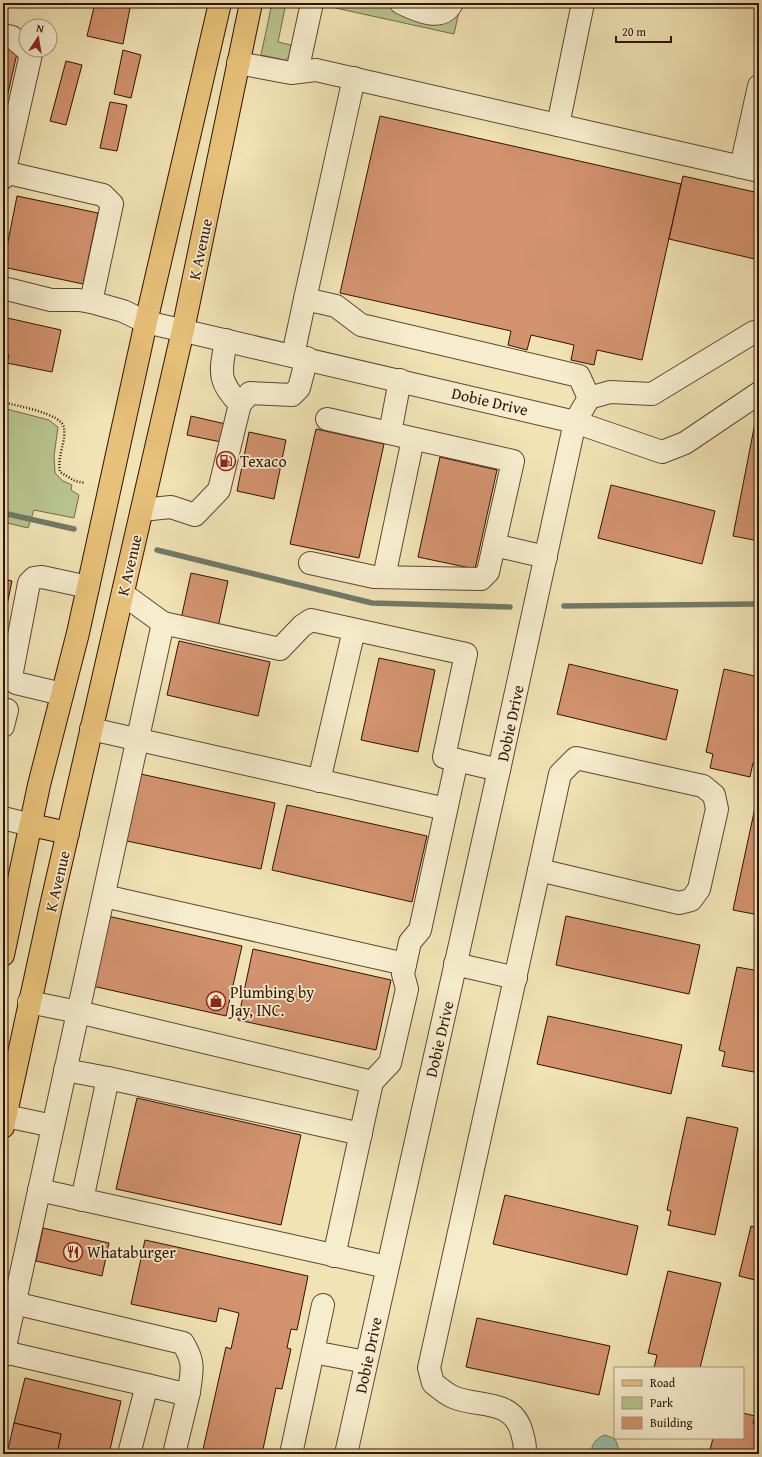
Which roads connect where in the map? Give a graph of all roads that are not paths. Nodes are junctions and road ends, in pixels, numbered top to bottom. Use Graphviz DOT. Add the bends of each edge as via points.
graph roads {
  1 [pos="220,3"];
  2 [pos="251,3"];
  3 [pos="312,3"];
  4 [pos="401,3"];
  5 [pos="452,3"];
  6 [pos="583,3"];
  7 [pos="3,35"];
  8 [pos="18,43"];
  9 [pos="30,58"];
  10 [pos="238,63"];
  11 [pos="297,72"];
  12 [pos="354,78"];
  13 [pos="759,86"];
  14 [pos="558,125"];
  15 [pos="750,169"];
  16 [pos="4,175"];
  17 [pos="3,288"];
  18 [pos="305,299"];
  19 [pos="91,302"];
  20 [pos="146,322"];
  21 [pos="183,330"];
  22 [pos="759,332"];
  23 [pos="226,340"];
  24 [pos="300,356"];
  25 [pos="400,380"];
  26 [pos="759,393"];
  27 [pos="589,398"];
  28 [pos="240,404"];
  29 [pos="327,419"];
  30 [pos="575,422"];
  31 [pos="390,434"];
  32 [pos="413,439"];
  33 [pos="142,510"];
  34 [pos="494,545"];
  35 [pos="546,556"];
  36 [pos="310,563"];
  37 [pos="384,577"];
  38 [pos="88,587"];
  39 [pos="123,594"];
  40 [pos="164,623"];
  41 [pos="354,630"];
  42 [pos="62,694"];
  43 [pos="3,709"];
  44 [pos="3,726"];
  45 [pos="91,729"];
  46 [pos="138,740"];
  47 [pos="457,760"];
  48 [pos="499,770"];
  49 [pos="319,780"];
  50 [pos="446,809"];
  51 [pos="3,818"];
  52 [pos="31,824"];
  53 [pos="68,833"];
  54 [pos="539,870"];
  55 [pos="104,896"];
  56 [pos="6,928"];
  57 [pos="3,955"];
  58 [pos="405,964"];
  59 [pos="455,964"];
  60 [pos="516,978"];
  61 [pos="29,1002"];
  62 [pos="78,1012"];
  63 [pos="65,1070"];
  64 [pos="108,1078"];
  65 [pos="372,1082"];
  66 [pos="4,1119"];
  67 [pos="53,1126"];
  68 [pos="361,1134"];
  69 [pos="39,1190"];
  70 [pos="82,1200"];
  71 [pos="334,1256"];
  72 [pos="387,1267"];
  73 [pos="324,1305"];
  74 [pos="9,1312"];
  75 [pos="313,1352"];
  76 [pos="3,1354"];
  77 [pos="366,1362"];
  78 [pos="147,1386"];
  79 [pos="189,1392"];
  80 [pos="129,1454"];
  81 [pos="174,1454"];
  82 [pos="291,1454"];
  83 [pos="346,1454"];
  84 [pos="524,1454"];
  1 -- 20 [label="main road"];
  2 -- 10 [label="main road, K Avenue"];
  3 -- 11 [label="street"];
  4 -- 5 [label="street" via="432,14 442,13"];
  6 -- 14 [label="street"];
  7 -- 8 [label="street" via="12,37"];
  9 -- 16 [label="street"];
  10 -- 11 [label="street"];
  10 -- 21 [label="main road, K Avenue"];
  11 -- 12 [label="street" via="316,70"];
  12 -- 14 [label="street"];
  12 -- 18 [label="street"];
  13 -- 15 [label="street"];
  14 -- 15 [label="street"];
  16 -- 19 [label="street" via="104,195 112,204"];
  17 -- 19 [label="street, Dobie Drive" via="51,300"];
  18 -- 24 [label="street"];
  18 -- 27 [label="street" via="336,306 361,325 579,376"];
  19 -- 20 [label="street, Dobie Drive" via="123,311"];
  20 -- 21 [label="street, Dobie Drive"];
  20 -- 38 [label="main road"];
  21 -- 23 [label="street, Dobie Drive"];
  21 -- 33 [label="main road, K Avenue"];
  22 -- 27 [label="street" via="754,332 652,394 610,392"];
  23 -- 24 [label="street, Dobie Drive"];
  23 -- 28 [label="street" via="221,373 228,392"];
  24 -- 25 [label="street, Dobie Drive"];
  24 -- 28 [label="street" via="299,388 292,395 250,393"];
  25 -- 30 [label="street, Dobie Drive"];
  25 -- 31 [label="street"];
  26 -- 30 [label="street" via="685,443 662,452"];
  27 -- 30 [label="street"];
  28 -- 33 [label="street" via="219,490 195,515 171,507"];
  29 -- 31 [label="street"];
  30 -- 35 [label="street, Dobie Drive"];
  31 -- 32 [label="street"];
  32 -- 34 [label="street" via="513,461"];
  32 -- 37 [label="street"];
  33 -- 39 [label="main road, K Avenue"];
  34 -- 35 [label="street"];
  34 -- 37 [label="street" via="488,572 481,579"];
  35 -- 48 [label="street, Dobie Drive"];
  36 -- 37 [label="street"];
  38 -- 39 [label="main road"];
  38 -- 42 [label="main road"];
  38 -- 42 [label="street" via="42,577 34,578 29,583 11,678 16,684"];
  39 -- 40 [label="street"];
  39 -- 45 [label="main road, K Avenue"];
  40 -- 41 [label="street" via="280,649 311,620"];
  40 -- 46 [label="street"];
  41 -- 47 [label="street" via="466,654 444,757"];
  41 -- 49 [label="street"];
  42 -- 52 [label="main road"];
  43 -- 44 [label="street" via="7,710"];
  45 -- 46 [label="street"];
  45 -- 53 [label="main road, K Avenue"];
  46 -- 49 [label="street"];
  46 -- 55 [label="street"];
  47 -- 48 [label="street"];
  47 -- 50 [label="street"];
  48 -- 59 [label="street, Dobie Drive"];
  49 -- 50 [label="street"];
  50 -- 58 [label="street" via="420,930 410,942"];
  51 -- 52 [label="street"];
  52 -- 53 [label="main road"];
  52 -- 56 [label="main road"];
  53 -- 61 [label="main road, K Avenue"];
  54 -- 54 [label="street" via="560,774 576,758 703,786 714,795 714,822 699,889 691,900 679,903"];
  54 -- 60 [label="street"];
  55 -- 58 [label="street"];
  55 -- 62 [label="street"];
  56 -- 57 [label="main road"];
  58 -- 65 [label="street" via="403,974 407,989 390,1063"];
  59 -- 60 [label="street"];
  59 -- 72 [label="street, Dobie Drive"];
  60 -- 84 [label="street" via="429,1368 433,1383 453,1397 493,1405 512,1414 521,1428"];
  61 -- 62 [label="street"];
  61 -- 66 [label="main road, K Avenue"];
  62 -- 63 [label="street"];
  62 -- 65 [label="street"];
  63 -- 64 [label="street"];
  63 -- 67 [label="street"];
  64 -- 68 [label="street"];
  64 -- 70 [label="street"];
  65 -- 68 [label="street"];
  66 -- 67 [label="street"];
  67 -- 69 [label="street"];
  68 -- 71 [label="street"];
  69 -- 70 [label="street"];
  69 -- 74 [label="street"];
  70 -- 71 [label="street"];
  71 -- 72 [label="street"];
  72 -- 77 [label="street, Dobie Drive"];
  73 -- 75 [label="street"];
  74 -- 76 [label="street"];
  74 -- 79 [label="street" via="183,1343 191,1357"];
  75 -- 77 [label="street"];
  75 -- 82 [label="street"];
  76 -- 78 [label="street"];
  77 -- 83 [label="street, Dobie Drive"];
  78 -- 79 [label="street"];
  78 -- 80 [label="street"];
  79 -- 81 [label="street"];
}
